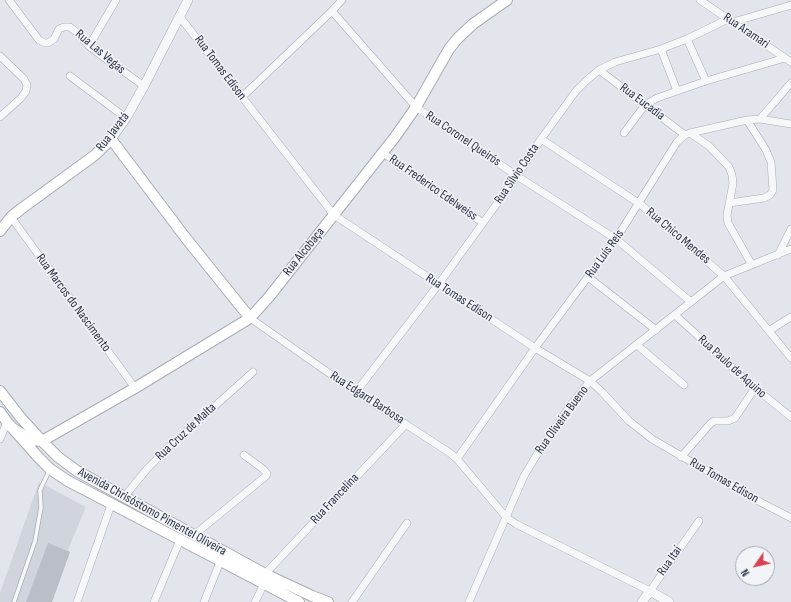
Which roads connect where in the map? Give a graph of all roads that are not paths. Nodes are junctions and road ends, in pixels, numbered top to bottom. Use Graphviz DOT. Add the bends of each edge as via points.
graph roads {
  1 [pos="116,0"];
  2 [pos="188,0"];
  3 [pos="342,0"];
  4 [pos="507,0"];
  5 [pos="700,0"];
  6 [pos="13,1"];
  7 [pos="791,5"];
  8 [pos="332,11"];
  9 [pos="180,17"];
  10 [pos="730,20"];
  11 [pos="687,38"];
  12 [pos="89,46"];
  13 [pos="660,49"];
  14 [pos="0,56"];
  15 [pos="788,60"];
  16 [pos="599,70"];
  17 [pos="70,76"];
  18 [pos="706,81"];
  19 [pos="791,82"];
  20 [pos="144,86"];
  21 [pos="677,91"];
  22 [pos="242,98"];
  23 [pos="645,104"];
  24 [pos="416,107"];
  25 [pos="0,117"];
  26 [pos="126,118"];
  27 [pos="760,119"];
  28 [pos="747,120"];
  29 [pos="791,124"];
  30 [pos="624,133"];
  31 [pos="687,134"];
  32 [pos="111,139"];
  33 [pos="541,139"];
  34 [pos="383,153"];
  35 [pos="517,176"];
  36 [pos="729,203"];
  37 [pos="640,204"];
  38 [pos="334,215"];
  39 [pos="11,217"];
  40 [pos="483,223"];
  41 [pos="791,229"];
  42 [pos="0,231"];
  43 [pos="616,239"];
  44 [pos="791,249"];
  45 [pos="778,255"];
  46 [pos="752,265"];
  47 [pos="724,276"];
  48 [pos="588,277"];
  49 [pos="438,285"];
  50 [pos="691,302"];
  51 [pos="675,315"];
  52 [pos="791,317"];
  53 [pos="250,318"];
  54 [pos="656,330"];
  55 [pos="770,330"];
  56 [pos="637,345"];
  57 [pos="535,348"];
  58 [pos="791,358"];
  59 [pos="252,372"];
  60 [pos="590,381"];
  61 [pos="684,385"];
  62 [pos="135,388"];
  63 [pos="755,388"];
  64 [pos="0,391"];
  65 [pos="356,392"];
  66 [pos="791,417"];
  67 [pos="3,421"];
  68 [pos="406,424"];
  69 [pos="0,439"];
  70 [pos="42,441"];
  71 [pos="244,455"];
  72 [pos="681,457"];
  73 [pos="456,458"];
  74 [pos="50,469"];
  75 [pos="124,498"];
  76 [pos="111,504"];
  77 [pos="506,517"];
  78 [pos="791,518"];
  79 [pos="699,521"];
  80 [pos="407,523"];
  81 [pos="194,535"];
  82 [pos="180,540"];
  83 [pos="220,562"];
  84 [pos="265,574"];
  85 [pos="264,584"];
  86 [pos="650,591"];
  87 [pos="14,602"];
  88 [pos="77,602"];
  89 [pos="154,602"];
  90 [pos="204,602"];
  91 [pos="255,602"];
  92 [pos="299,602"];
  93 [pos="328,602"];
  94 [pos="352,602"];
  95 [pos="469,602"];
  96 [pos="642,602"];
  97 [pos="669,602"];
  1 -- 12 [label="street"];
  2 -- 9 [label="street, Rua Javatá"];
  3 -- 8 [label="street"];
  4 -- 24 [label="main road, Rua Alcobaça" via="479,20 448,49"];
  5 -- 10 [label="street, Rua Aramari"];
  6 -- 12 [label="street, Rua Las Vegas" via="32,32 42,42 48,43 59,29 66,26 74,30"];
  7 -- 10 [label="street, Rua Sílvio Costa"];
  8 -- 22 [label="street"];
  8 -- 24 [label="street, Rua Coronel Queirós"];
  9 -- 20 [label="street, Rua Javatá"];
  9 -- 22 [label="street, Rua Tomas Edison"];
  10 -- 11 [label="street, Rua Sílvio Costa"];
  10 -- 15 [label="street, Rua Aramari"];
  11 -- 13 [label="street, Rua Sílvio Costa"];
  11 -- 18 [label="street"];
  12 -- 20 [label="street, Rua Las Vegas"];
  13 -- 16 [label="street, Rua Sílvio Costa" via="615,62"];
  13 -- 21 [label="street"];
  14 -- 25 [label="street" via="27,85 21,98"];
  15 -- 18 [label="street"];
  16 -- 23 [label="street, Rua Eucadia"];
  16 -- 33 [label="street, Rua Sílvio Costa" via="576,91"];
  17 -- 26 [label="street"];
  18 -- 21 [label="street"];
  19 -- 27 [label="street"];
  20 -- 26 [label="street, Rua Javatá"];
  21 -- 23 [label="street"];
  22 -- 38 [label="street, Rua Tomas Edison"];
  23 -- 30 [label="street"];
  23 -- 31 [label="street, Rua Eucadia"];
  24 -- 34 [label="main road, Rua Alcobaça"];
  24 -- 35 [label="street, Rua Coronel Queirós"];
  26 -- 32 [label="street, Rua Javatá"];
  27 -- 28 [label="street"];
  27 -- 29 [label="street"];
  28 -- 31 [label="street"];
  28 -- 36 [label="street" via="766,150 773,190 764,198"];
  31 -- 36 [label="street, Rua Eucadia" via="709,146 729,167 733,183"];
  31 -- 37 [label="street, Rua Luís Reis" via="670,152"];
  32 -- 39 [label="main road, Rua Javatá" via="95,155"];
  32 -- 53 [label="main road, Rua Edgard Barbosa"];
  33 -- 35 [label="street, Rua Sílvio Costa"];
  33 -- 37 [label="street, Rua Chico Mendes"];
  34 -- 38 [label="main road, Rua Alcobaça"];
  34 -- 40 [label="street, Rua Frederico Edelweiss"];
  35 -- 40 [label="street, Rua Sílvio Costa"];
  35 -- 43 [label="street, Rua Coronel Queirós"];
  36 -- 46 [label="street, Rua Eucadia" via="728,224"];
  37 -- 43 [label="street, Rua Luís Reis"];
  37 -- 47 [label="street, Rua Chico Mendes"];
  38 -- 49 [label="street, Rua Tomas Edison"];
  38 -- 53 [label="main road, Rua Alcobaça"];
  39 -- 42 [label="main road, Rua Javatá"];
  39 -- 62 [label="street, Rua Marcos do Nascimento"];
  40 -- 49 [label="street, Rua Sílvio Costa"];
  41 -- 45 [label="street"];
  43 -- 48 [label="street, Rua Luís Reis"];
  43 -- 50 [label="street, Rua Coronel Queirós"];
  44 -- 45 [label="street, Rua Oliveira Bueno"];
  45 -- 46 [label="street, Rua Oliveira Bueno"];
  46 -- 47 [label="street, Rua Oliveira Bueno"];
  47 -- 50 [label="street, Rua Oliveira Bueno"];
  47 -- 55 [label="street, Rua Chico Mendes"];
  48 -- 54 [label="street"];
  48 -- 57 [label="street, Rua Luís Reis"];
  49 -- 57 [label="street, Rua Tomas Edison"];
  49 -- 65 [label="street, Rua Sílvio Costa"];
  50 -- 51 [label="street, Rua Oliveira Bueno"];
  51 -- 54 [label="street, Rua Oliveira Bueno"];
  51 -- 63 [label="street, Rua Paulo de Aquino"];
  52 -- 55 [label="street"];
  53 -- 62 [label="main road, Rua Alcobaça"];
  53 -- 65 [label="street, Rua Edgard Barbosa"];
  54 -- 56 [label="street, Rua Oliveira Bueno"];
  55 -- 58 [label="street, Rua Chico Mendes"];
  56 -- 60 [label="street, Rua Oliveira Bueno"];
  56 -- 61 [label="street"];
  57 -- 60 [label="street, Rua Tomas Edison"];
  57 -- 73 [label="street, Rua Luís Reis"];
  59 -- 75 [label="street, Rua Cruz de Malta" via="170,446"];
  60 -- 72 [label="street, Rua Tomas Edison" via="640,430"];
  60 -- 77 [label="street, Rua Oliveira Bueno" via="536,456"];
  62 -- 70 [label="main road, Rua Alcobaça"];
  63 -- 66 [label="street, Rua Paulo de Aquino"];
  63 -- 72 [label="street" via="735,418 714,421"];
  64 -- 70 [label="main road, Avenida Chrisóstomo Pimentel Oliveira"];
  65 -- 68 [label="street, Rua Edgard Barbosa"];
  67 -- 69 [label="street"];
  67 -- 70 [label="main road" via="31,440"];
  67 -- 74 [label="main road, Avenida Chrisóstomo Pimentel Oliveira"];
  68 -- 73 [label="street, Rua Edgard Barbosa"];
  68 -- 84 [label="street, Rua Francelina"];
  70 -- 75 [label="main road, Avenida Chrisóstomo Pimentel Oliveira" via="77,471"];
  71 -- 81 [label="street" via="263,468 266,476"];
  72 -- 78 [label="street, Rua Tomas Edison"];
  73 -- 77 [label="street, Rua Edgard Barbosa"];
  74 -- 76 [label="main road, Avenida Chrisóstomo Pimentel Oliveira"];
  74 -- 87 [label="lane" via="40,490 41,507 35,541"];
  75 -- 81 [label="main road, Avenida Chrisóstomo Pimentel Oliveira"];
  76 -- 82 [label="main road, Avenida Chrisóstomo Pimentel Oliveira"];
  76 -- 88 [label="street"];
  77 -- 86 [label="street, Rua Edgard Barbosa"];
  77 -- 95 [label="street, Rua Oliveira Bueno"];
  79 -- 86 [label="street, Rua Itaí"];
  80 -- 94 [label="street"];
  81 -- 84 [label="main road, Avenida Chrisóstomo Pimentel Oliveira"];
  82 -- 83 [label="main road, Avenida Chrisóstomo Pimentel Oliveira"];
  82 -- 89 [label="street"];
  83 -- 85 [label="main road, Avenida Chrisóstomo Pimentel Oliveira"];
  83 -- 90 [label="street"];
  84 -- 93 [label="main road, Avenida Chrisóstomo Pimentel Oliveira"];
  85 -- 91 [label="street"];
  85 -- 92 [label="main road, Avenida Chrisóstomo Pimentel Oliveira"];
  86 -- 96 [label="street, Rua Itaí"];
  86 -- 97 [label="street, Rua Edgard Barbosa"];
}
